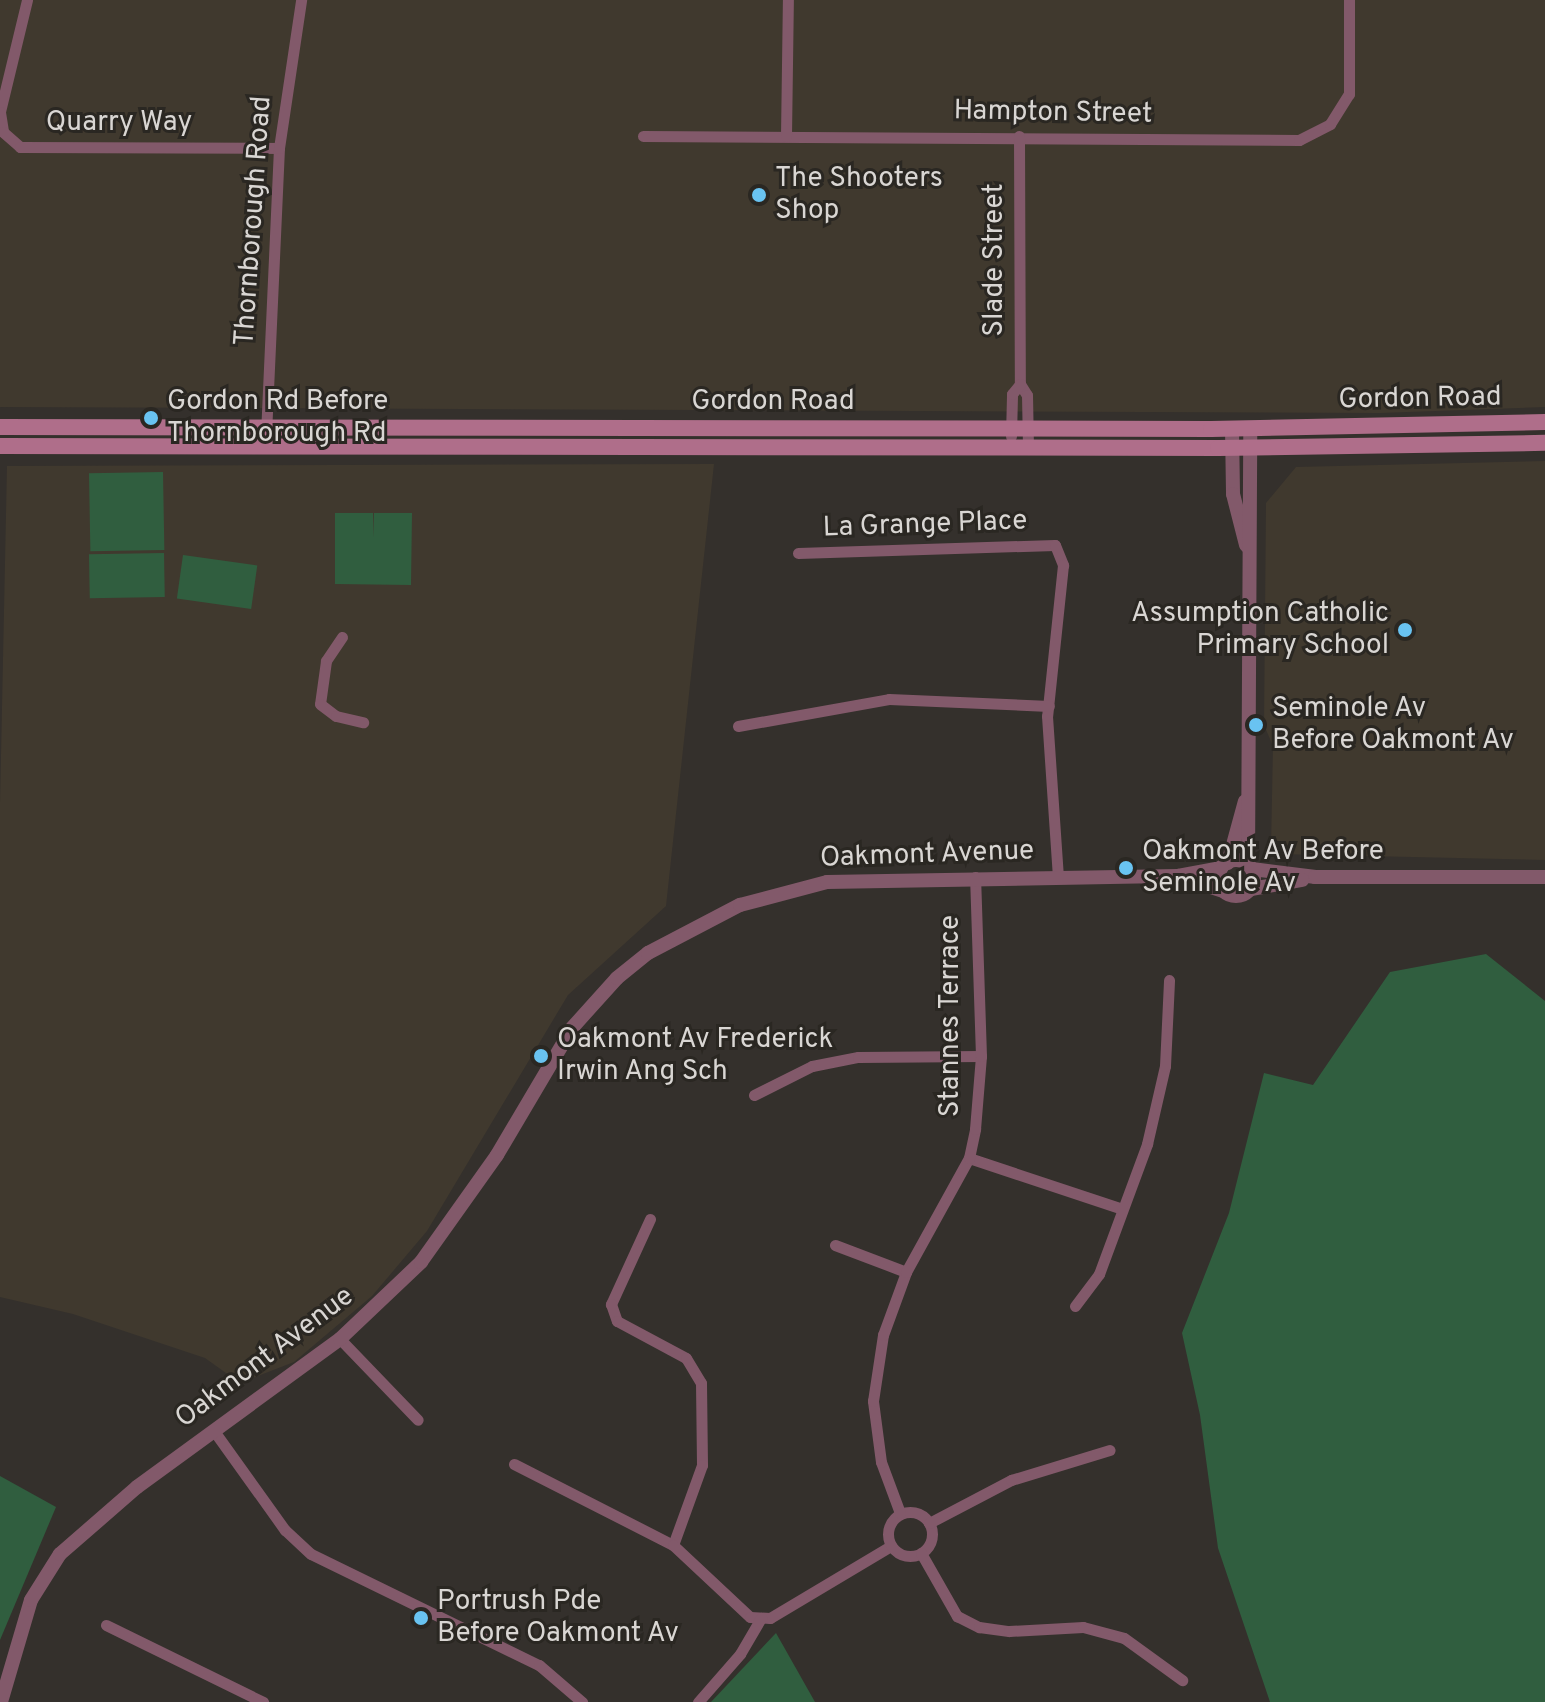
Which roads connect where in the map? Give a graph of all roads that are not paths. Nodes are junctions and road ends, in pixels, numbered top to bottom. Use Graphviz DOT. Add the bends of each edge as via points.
graph roads {
  1 [pos="27,0"];
  2 [pos="301,0"];
  3 [pos="788,0"];
  4 [pos="1349,0"];
  5 [pos="643,136"];
  6 [pos="786,136"];
  7 [pos="1019,136"];
  8 [pos="279,148"];
  9 [pos="1020,384"];
  10 [pos="1545,422"];
  11 [pos="0,427"];
  12 [pos="266,428"];
  13 [pos="1019,428"];
  14 [pos="1232,429"];
  15 [pos="1250,429"];
  16 [pos="1545,443"];
  17 [pos="0,446"];
  18 [pos="266,447"];
  19 [pos="1251,447"];
  20 [pos="1019,448"];
  21 [pos="1232,448"];
  22 [pos="1248,549"];
  23 [pos="798,553"];
  24 [pos="342,637"];
  25 [pos="1049,706"];
  26 [pos="363,722"];
  27 [pos="738,726"];
  28 [pos="1249,789"];
  29 [pos="1224,865"];
  30 [pos="1250,867"];
  31 [pos="1178,876"];
  32 [pos="975,877"];
  33 [pos="1058,877"];
  34 [pos="1315,877"];
  35 [pos="1545,877"];
  36 [pos="1251,889"];
  37 [pos="1223,891"];
  38 [pos="1169,980"];
  39 [pos="981,1056"];
  40 [pos="754,1095"];
  41 [pos="969,1158"];
  42 [pos="1122,1209"];
  43 [pos="650,1219"];
  44 [pos="835,1245"];
  45 [pos="906,1272"];
  46 [pos="1075,1306"];
  47 [pos="340,1339"];
  48 [pos="418,1420"];
  49 [pos="214,1431"];
  50 [pos="1110,1450"];
  51 [pos="514,1464"];
  52 [pos="900,1513"];
  53 [pos="929,1523"];
  54 [pos="673,1545"];
  55 [pos="891,1546"];
  56 [pos="921,1553"];
  57 [pos="761,1618"];
  58 [pos="106,1625"];
  59 [pos="1182,1680"];
  60 [pos="1,1702"];
  61 [pos="263,1702"];
  62 [pos="582,1702"];
  63 [pos="698,1702"];
  1 -- 8 [label="street, Quarry Way" via="0,112 3,132 20,147"];
  2 -- 8 [label="street, Thornborough Road"];
  3 -- 6 [label="street"];
  4 -- 7 [label="street, Hampton Street" via="1349,94 1330,124 1299,140"];
  5 -- 6 [label="street, Hampton Street"];
  6 -- 7 [label="street, Hampton Street"];
  7 -- 9 [label="street, Slade Street"];
  8 -- 12 [label="street, Thornborough Road"];
  9 -- 13 [label="street, Slade Street" via="1027,395"];
  9 -- 13 [label="street, Slade Street" via="1012,394"];
  10 -- 15 [label="main road, Gordon Road"];
  11 -- 12 [label="main road, Gordon Road"];
  12 -- 13 [label="main road, Gordon Road"];
  12 -- 18 [label="street, Thornborough Road"];
  13 -- 14 [label="main road, Gordon Road"];
  13 -- 20 [label="street, Slade Street"];
  13 -- 20 [label="street, Slade Street"];
  14 -- 15 [label="main road, Gordon Road"];
  14 -- 21 [label="street"];
  15 -- 19 [label="street"];
  16 -- 19 [label="main road, Gordon Road"];
  17 -- 18 [label="main road, Gordon Road"];
  18 -- 20 [label="main road, Gordon Road"];
  19 -- 21 [label="main road, Gordon Road"];
  19 -- 22 [label="street"];
  20 -- 21 [label="main road, Gordon Road"];
  21 -- 22 [label="street" via="1233,494"];
  22 -- 28 [label="street"];
  23 -- 25 [label="street, La Grange Place" via="1055,545 1063,565"];
  24 -- 26 [label="street" via="326,661 320,704 336,716"];
  25 -- 27 [label="street" via="889,699"];
  25 -- 33 [label="street, La Grange Place"];
  28 -- 29 [label="street"];
  28 -- 30 [label="street"];
  29 -- 30 [label="street"];
  29 -- 31 [label="street, Oakmont Avenue"];
  29 -- 37 [label="street" via="1218,877"];
  30 -- 34 [label="street"];
  30 -- 36 [label="street"];
  31 -- 33 [label="street, Oakmont Avenue"];
  31 -- 37 [label="street, Oakmont Avenue"];
  32 -- 33 [label="street, Oakmont Avenue"];
  32 -- 39 [label="street, Stannes Terrace"];
  32 -- 47 [label="street, Oakmont Avenue" via="868,878 798,888 729,910 648,953 572,1028 475,1189 421,1262"];
  34 -- 35 [label="street"];
  34 -- 36 [label="street"];
  36 -- 37 [label="street" via="1235,896"];
  38 -- 42 [label="street" via="1165,1066 1147,1144"];
  39 -- 40 [label="street" via="858,1057 812,1066"];
  39 -- 41 [label="street, Stannes Terrace"];
  41 -- 42 [label="street"];
  41 -- 45 [label="street, Stannes Terrace"];
  42 -- 46 [label="street" via="1099,1274"];
  43 -- 54 [label="street" via="611,1304 617,1321 686,1358 701,1383 702,1465"];
  44 -- 45 [label="street"];
  45 -- 52 [label="street, Stannes Terrace" via="883,1335 873,1401 881,1462"];
  47 -- 48 [label="street"];
  47 -- 49 [label="street, Oakmont Avenue"];
  49 -- 60 [label="street, Oakmont Avenue" via="94,1521 54,1562 31,1600"];
  49 -- 62 [label="street" via="285,1530 311,1554 531,1661"];
  50 -- 53 [label="street" via="1011,1480"];
  51 -- 54 [label="street"];
  52 -- 53 [label="street" via="919,1513"];
  52 -- 55 [label="street" via="888,1528"];
  53 -- 56 [label="street" via="931,1542"];
  54 -- 57 [label="street" via="750,1617"];
  55 -- 56 [label="street" via="904,1555"];
  55 -- 57 [label="street" via="770,1618"];
  56 -- 59 [label="street" via="957,1616 979,1627 1083,1627 1124,1638"];
  57 -- 63 [label="street" via="740,1654"];
  58 -- 61 [label="street"];
}
